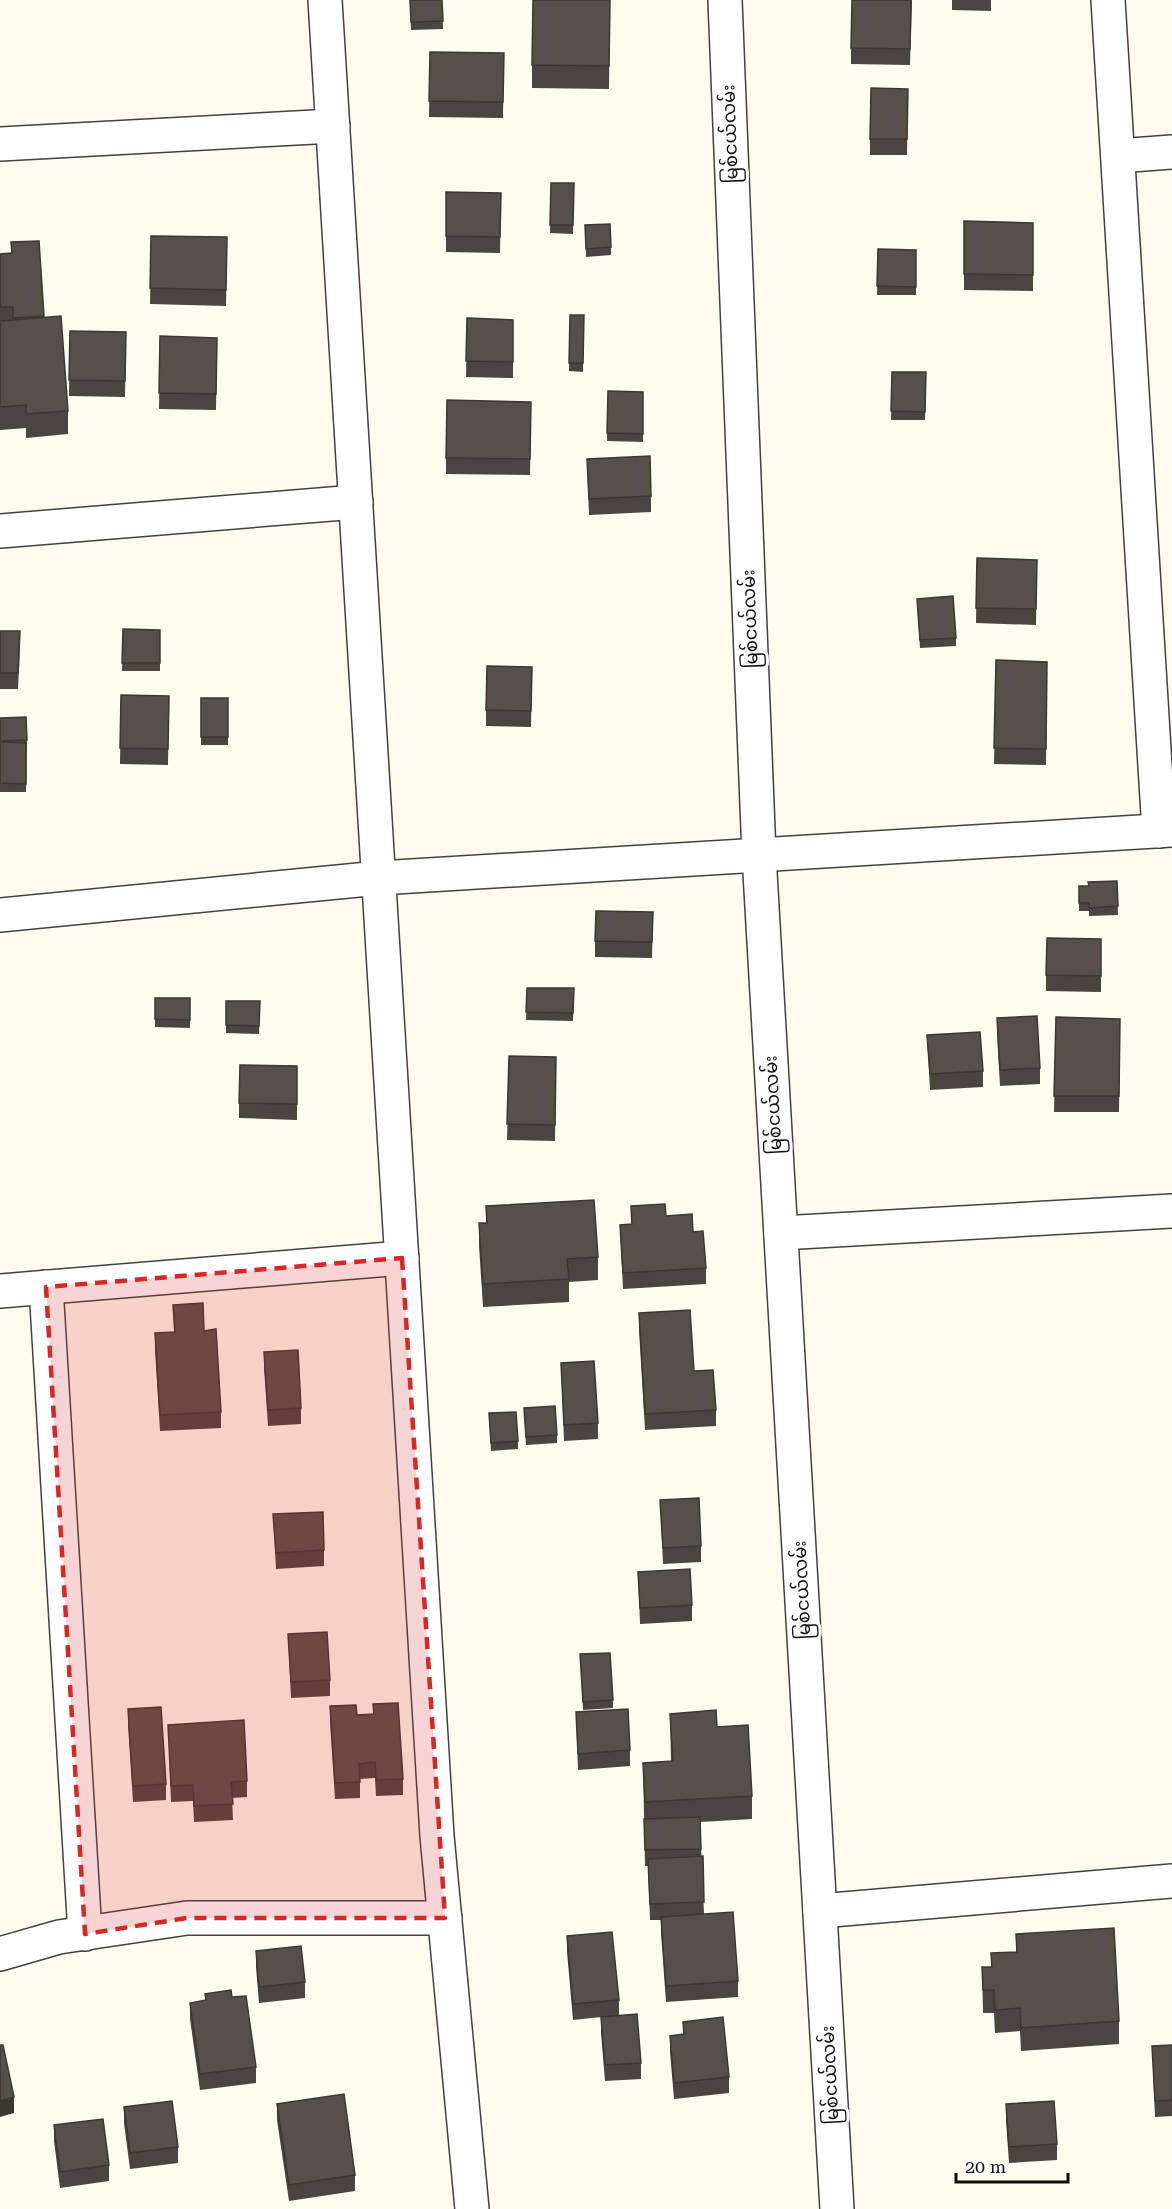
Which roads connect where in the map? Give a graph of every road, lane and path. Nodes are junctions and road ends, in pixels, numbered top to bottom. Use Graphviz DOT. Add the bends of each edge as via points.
graph roads {
  1 [pos="325,0"];
  2 [pos="725,0"];
  3 [pos="1108,0"];
  4 [pos="333,126"];
  5 [pos="0,144"];
  6 [pos="1172,152"];
  7 [pos="1118,156"];
  8 [pos="356,502"];
  9 [pos="0,531"];
  10 [pos="1166,831"];
  11 [pos="759,855"];
  12 [pos="379,878"];
  13 [pos="0,915"];
  14 [pos="1172,1211"];
  15 [pos="781,1233"];
  16 [pos="402,1258"];
  17 [pos="46,1287"];
  18 [pos="0,1291"];
  19 [pos="1172,1881"];
  20 [pos="820,1911"];
  21 [pos="445,1918"];
  22 [pos="85,1934"];
  23 [pos="0,1954"];
  24 [pos="472,2209"];
  25 [pos="837,2209"];
  1 -- 4 [label="street"];
  2 -- 11 [label="street, မြစ်ငယ်လမ်း"];
  3 -- 7 [label="street"];
  4 -- 5 [label="street"];
  4 -- 8 [label="street"];
  6 -- 7 [label="street"];
  7 -- 10 [label="street"];
  8 -- 9 [label="street"];
  8 -- 12 [label="street"];
  10 -- 11 [label="street"];
  11 -- 12 [label="street"];
  11 -- 15 [label="street, မြစ်ငယ်လမ်း"];
  12 -- 13 [label="street"];
  12 -- 16 [label="street"];
  14 -- 15 [label="street"];
  15 -- 20 [label="street, မြစ်ငယ်လမ်း"];
  16 -- 17 [label="street"];
  16 -- 21 [label="street"];
  17 -- 18 [label="street"];
  17 -- 22 [label="street"];
  19 -- 20 [label="street"];
  20 -- 25 [label="street, မြစ်ငယ်လမ်း"];
  21 -- 22 [label="street" via="187,1918"];
  21 -- 24 [label="street"];
  22 -- 23 [label="street" via="59,1937"];
}
